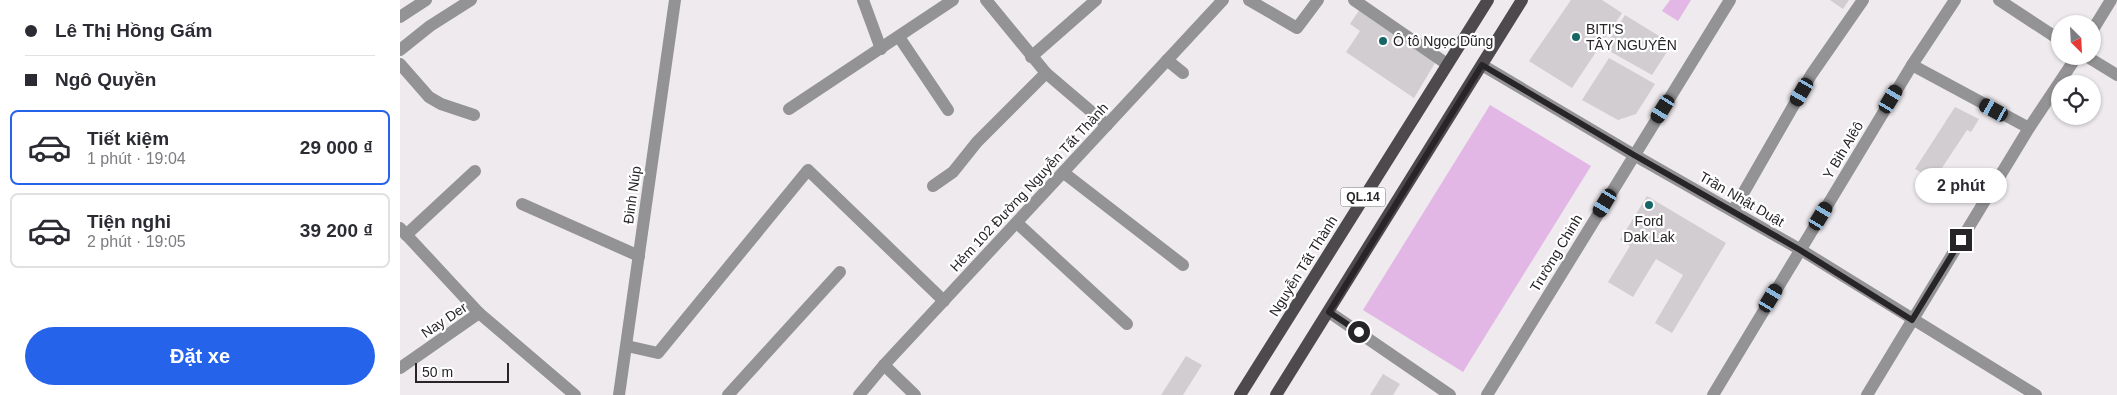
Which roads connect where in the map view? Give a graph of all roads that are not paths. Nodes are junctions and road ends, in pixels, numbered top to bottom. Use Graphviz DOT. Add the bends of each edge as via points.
graph roads {
  1 [pos="426,0"];
  2 [pos="471,0"];
  3 [pos="675,0"];
  4 [pos="863,0"];
  5 [pos="953,0"];
  6 [pos="986,0"];
  7 [pos="1096,0"];
  8 [pos="1223,0"];
  9 [pos="1248,0"];
  10 [pos="1318,0"];
  11 [pos="1354,0"];
  12 [pos="1488,0"];
  13 [pos="1522,0"];
  14 [pos="1730,0"];
  15 [pos="1863,0"];
  16 [pos="1955,0"];
  17 [pos="1999,0"];
  18 [pos="2112,0"];
  19 [pos="400,17"];
  20 [pos="2101,17"];
  21 [pos="2051,34"];
  22 [pos="899,37"];
  23 [pos="881,49"];
  24 [pos="400,50"];
  25 [pos="1031,57"];
  26 [pos="1167,60"];
  27 [pos="400,64"];
  28 [pos="1447,64"];
  29 [pos="1482,65"];
  30 [pos="1912,65"];
  31 [pos="2071,65"];
  32 [pos="2101,65"];
  33 [pos="1046,73"];
  34 [pos="1183,73"];
  35 [pos="2117,75"];
  36 [pos="789,109"];
  37 [pos="948,110"];
  38 [pos="474,115"];
  39 [pos="1107,125"];
  40 [pos="2029,128"];
  41 [pos="1634,155"];
  42 [pos="475,171"];
  43 [pos="1064,173"];
  44 [pos="933,186"];
  45 [pos="522,204"];
  46 [pos="1733,211"];
  47 [pos="1017,223"];
  48 [pos="403,232"];
  49 [pos="1800,250"];
  50 [pos="639,256"];
  51 [pos="1183,265"];
  52 [pos="840,272"];
  53 [pos="944,301"];
  54 [pos="1329,312"];
  55 [pos="479,313"];
  56 [pos="1912,320"];
  57 [pos="1127,324"];
  58 [pos="627,346"];
  59 [pos="884,365"];
  60 [pos="400,368"];
  61 [pos="575,395"];
  62 [pos="619,395"];
  63 [pos="728,395"];
  64 [pos="859,395"];
  65 [pos="915,395"];
  66 [pos="1240,395"];
  67 [pos="1276,395"];
  68 [pos="1450,395"];
  69 [pos="1487,395"];
  70 [pos="1713,395"];
  71 [pos="1867,395"];
  72 [pos="2036,395"];
  1 -- 19 [label="street"];
  2 -- 24 [label="street"];
  3 -- 50 [label="street, Đinh Núp"];
  4 -- 23 [label="street"];
  5 -- 22 [label="street"];
  6 -- 25 [label="street"];
  7 -- 25 [label="street"];
  8 -- 26 [label="street, Hẻm 102 Đường Nguyễn Tất Thành"];
  9 -- 10 [label="street" via="1297,28"];
  11 -- 28 [label="street"];
  12 -- 28 [label="main road, Nguyễn Tất Thành / QL.14"];
  13 -- 29 [label="main road, QL.14"];
  14 -- 41 [label="street, Trường Chinh"];
  15 -- 46 [label="street" via="1811,75"];
  16 -- 30 [label="street, Y Bih Alêô"];
  17 -- 21 [label="street"];
  18 -- 20 [label="street"];
  22 -- 23 [label="street"];
  22 -- 37 [label="street"];
  23 -- 36 [label="street"];
  25 -- 33 [label="street"];
  26 -- 34 [label="street"];
  26 -- 39 [label="street, Hẻm 102 Đường Nguyễn Tất Thành"];
  27 -- 38 [label="street" via="430,97"];
  28 -- 66 [label="main road, Nguyễn Tất Thành / QL.14"];
  29 -- 41 [label="street, Trần Nhật Duật"];
  29 -- 54 [label="main road, QL.14"];
  30 -- 40 [label="street"];
  30 -- 49 [label="street, Y Bih Alêô"];
  31 -- 40 [label="street"];
  32 -- 35 [label="street"];
  33 -- 39 [label="street"];
  33 -- 44 [label="street" via="977,142 954,172"];
  39 -- 43 [label="street, Hẻm 102 Đường Nguyễn Tất Thành"];
  40 -- 56 [label="street"];
  41 -- 46 [label="street, Trần Nhật Duật"];
  41 -- 69 [label="street, Trường Chinh"];
  42 -- 48 [label="street"];
  43 -- 47 [label="street, Hẻm 102 Đường Nguyễn Tất Thành"];
  43 -- 51 [label="street"];
  45 -- 50 [label="street"];
  46 -- 49 [label="street, Trần Nhật Duật"];
  47 -- 53 [label="street, Hẻm 102 Đường Nguyễn Tất Thành"];
  47 -- 57 [label="street"];
  48 -- 55 [label="street"];
  49 -- 56 [label="street, Trần Nhật Duật"];
  49 -- 70 [label="street, Y Bih Alêô"];
  50 -- 58 [label="street, Đinh Núp"];
  52 -- 63 [label="street"];
  53 -- 58 [label="street" via="808,170 658,354"];
  53 -- 59 [label="street, Hẻm 102 Đường Nguyễn Tất Thành"];
  54 -- 67 [label="main road, QL.14"];
  54 -- 68 [label="street"];
  55 -- 60 [label="street, Nay Der"];
  55 -- 61 [label="street"];
  56 -- 71 [label="street"];
  56 -- 72 [label="street, Trần Nhật Duật"];
  58 -- 62 [label="street, Đinh Núp"];
  59 -- 64 [label="street, Hẻm 102 Đường Nguyễn Tất Thành"];
  59 -- 65 [label="street"];
}
